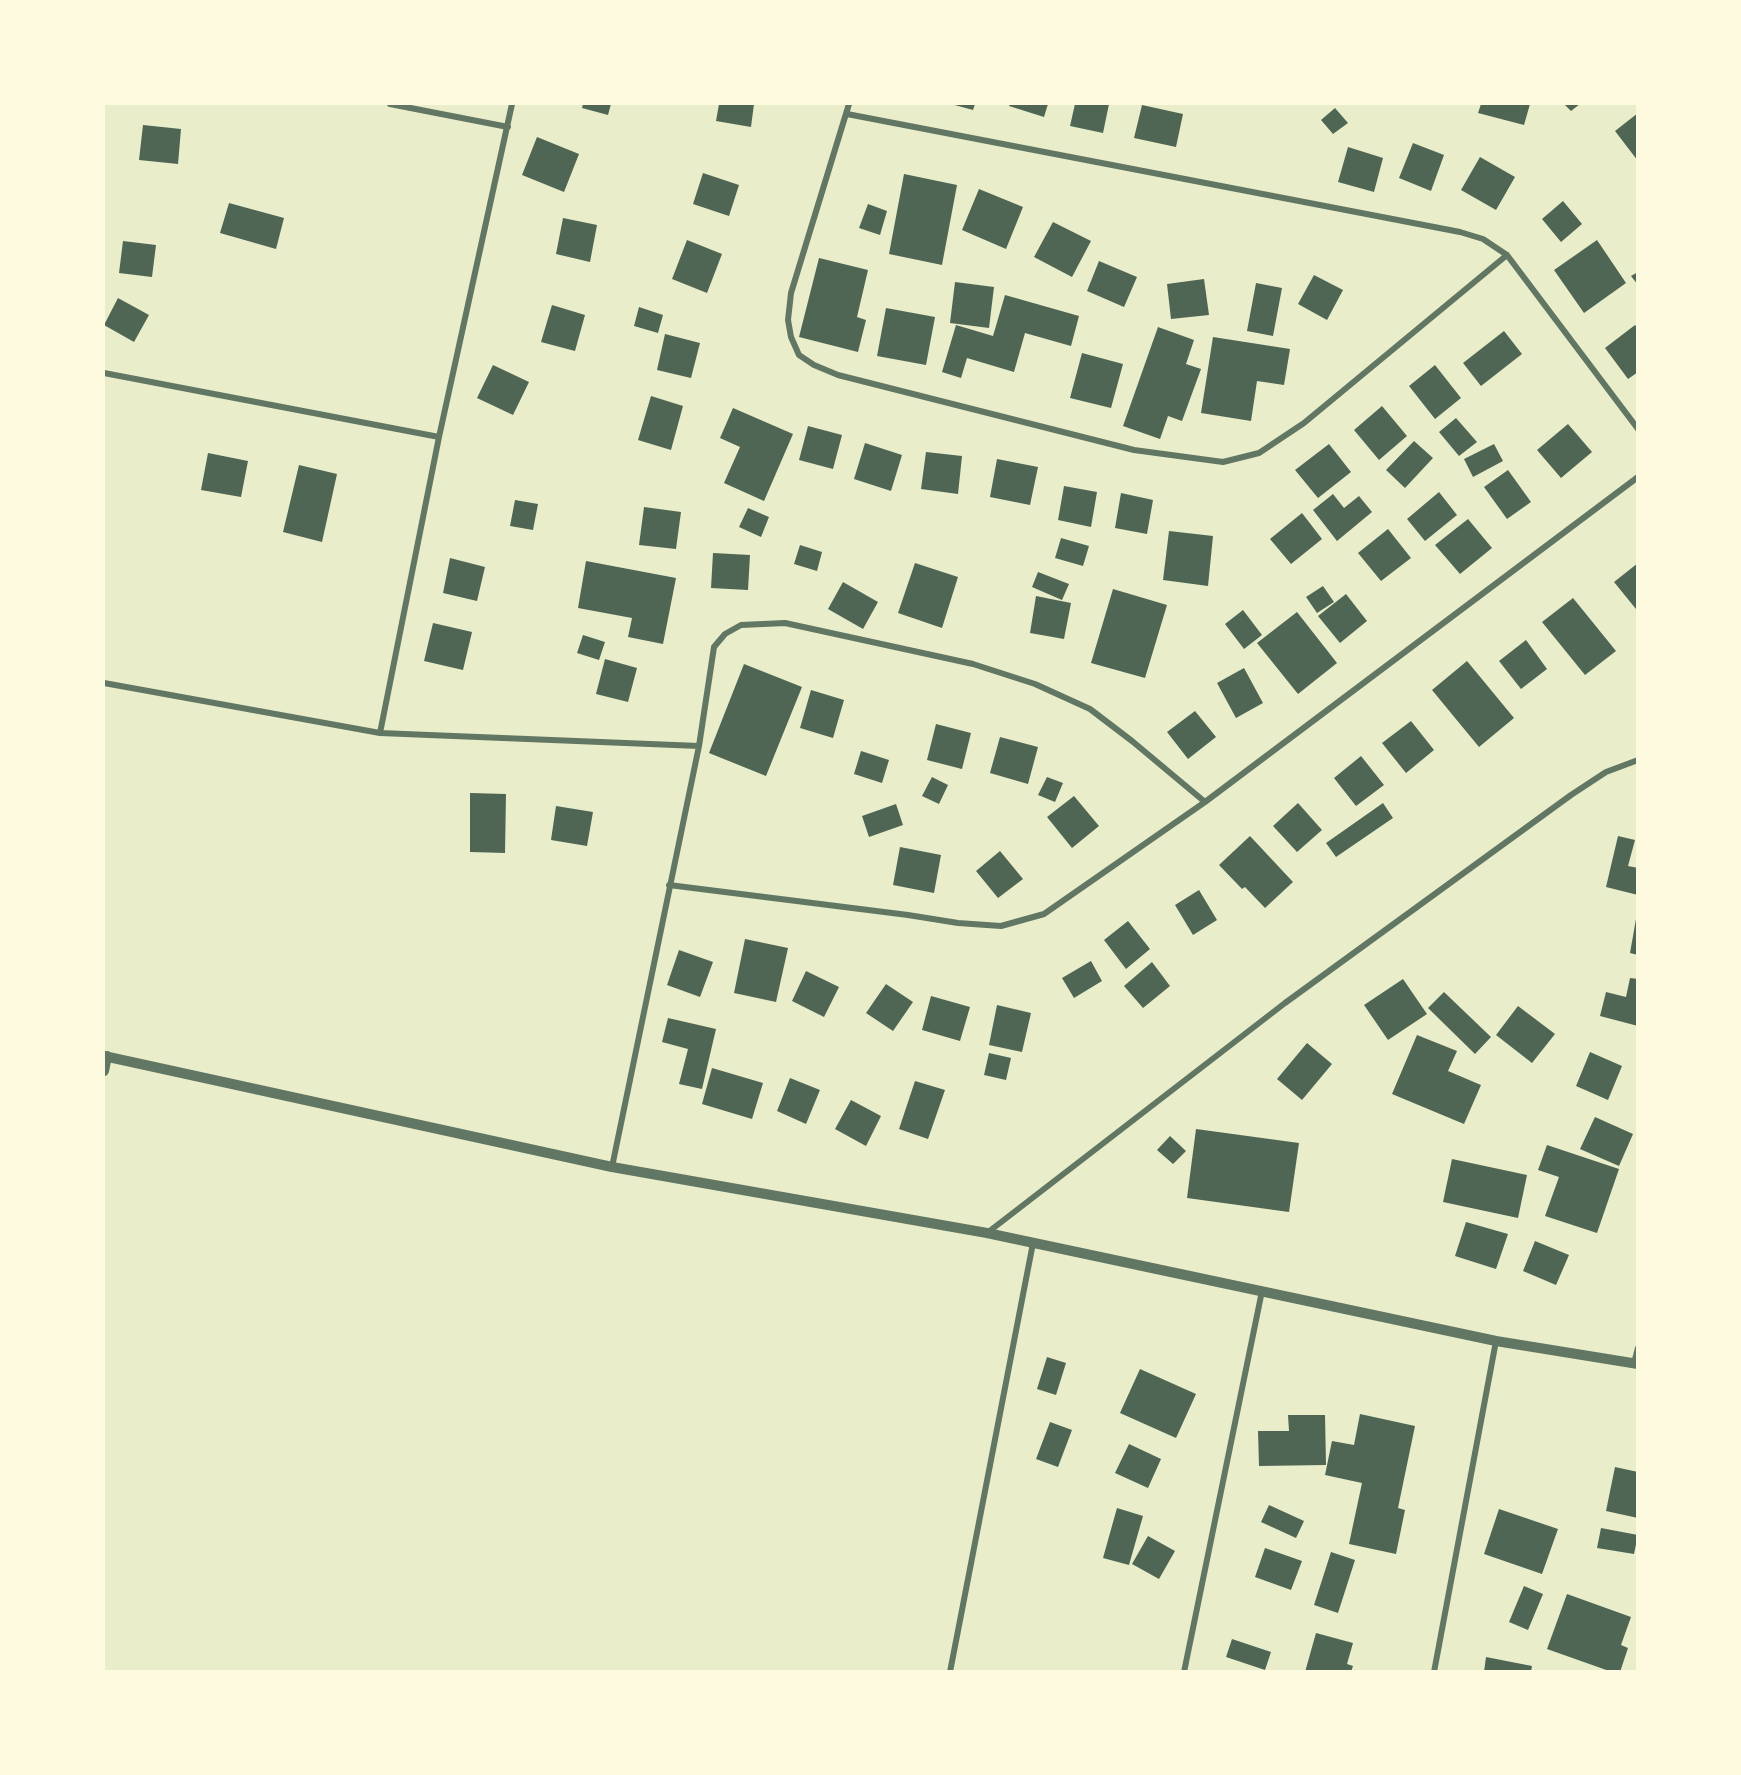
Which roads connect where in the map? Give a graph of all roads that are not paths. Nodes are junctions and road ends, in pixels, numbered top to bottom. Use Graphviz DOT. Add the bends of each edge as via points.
graph roads {
  1 [pos="390,104"];
  2 [pos="512,104"];
  3 [pos="849,104"];
  4 [pos="847,114"];
  5 [pos="508,127"];
  6 [pos="1507,255"];
  7 [pos="104,373"];
  8 [pos="1638,429"];
  9 [pos="439,437"];
  10 [pos="1638,477"];
  11 [pos="104,683"];
  12 [pos="381,733"];
  13 [pos="699,746"];
  14 [pos="1638,760"];
  15 [pos="1204,802"];
  16 [pos="669,885"];
  17 [pos="105,1056"];
  18 [pos="104,1071"];
  19 [pos="612,1167"];
  20 [pos="987,1233"];
  21 [pos="1033,1243"];
  22 [pos="1262,1291"];
  23 [pos="1496,1341"];
  24 [pos="1638,1348"];
  25 [pos="1636,1364"];
  26 [pos="950,1671"];
  27 [pos="1184,1671"];
  28 [pos="1434,1671"];
  1 -- 5 [label="street"];
  2 -- 5 [label="street"];
  3 -- 4 [label="street"];
  4 -- 6 [label="street" via="1460,232 1483,239"];
  4 -- 6 [label="street" via="791,293 788,320 799,356 838,375 1134,450 1223,462 1259,453 1304,423"];
  5 -- 9 [label="street"];
  6 -- 8 [label="street"];
  7 -- 9 [label="street"];
  9 -- 12 [label="street"];
  10 -- 15 [label="street"];
  11 -- 12 [label="street"];
  12 -- 13 [label="street"];
  13 -- 15 [label="street" via="714,646 741,625 785,623 974,664 1035,684 1090,709"];
  13 -- 16 [label="street"];
  14 -- 20 [label="street" via="1606,772 1476,864 1285,1003"];
  15 -- 16 [label="street" via="1044,915 1001,926"];
  16 -- 19 [label="street"];
  17 -- 18 [label="street"];
  17 -- 19 [label="street"];
  19 -- 20 [label="street"];
  20 -- 21 [label="street"];
  21 -- 22 [label="street"];
  21 -- 26 [label="street"];
  22 -- 23 [label="street"];
  22 -- 27 [label="street"];
  23 -- 25 [label="street"];
  23 -- 28 [label="street"];
  24 -- 25 [label="street"];
}
